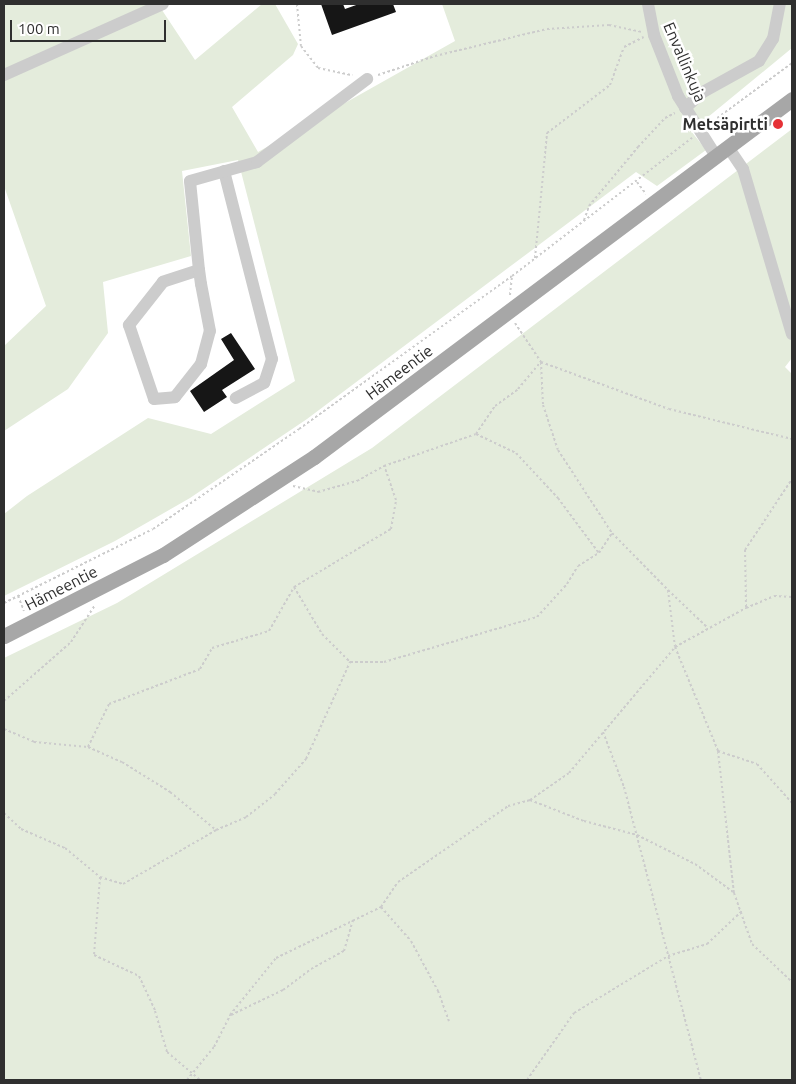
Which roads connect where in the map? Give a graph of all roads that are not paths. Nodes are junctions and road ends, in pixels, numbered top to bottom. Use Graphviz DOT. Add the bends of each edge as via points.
graph roads {
  1 [pos="163,4"];
  2 [pos="648,4"];
  3 [pos="780,4"];
  4 [pos="4,76"];
  5 [pos="367,79"];
  6 [pos="792,99"];
  7 [pos="686,108"];
  8 [pos="722,152"];
  9 [pos="224,171"];
  10 [pos="199,270"];
  11 [pos="792,334"];
  12 [pos="236,398"];
  13 [pos="4,636"];
  1 -- 4 [label="street"];
  2 -- 7 [label="street, Envallinkuja" via="654,35"];
  3 -- 7 [label="street" via="773,39 759,61 703,92"];
  5 -- 9 [label="street" via="257,162"];
  6 -- 8 [label="main road, Hämeentie"];
  7 -- 8 [label="street, Envallinkuja" via="700,131"];
  8 -- 11 [label="street, Envallinkuja" via="743,169"];
  8 -- 13 [label="main road, Hämeentie" via="298,468 163,556"];
  9 -- 10 [label="street" via="190,181"];
  9 -- 12 [label="street" via="272,359 264,382"];
  10 -- 10 [label="street" via="210,331 201,364 175,397 154,400 129,325 163,282"];
}
